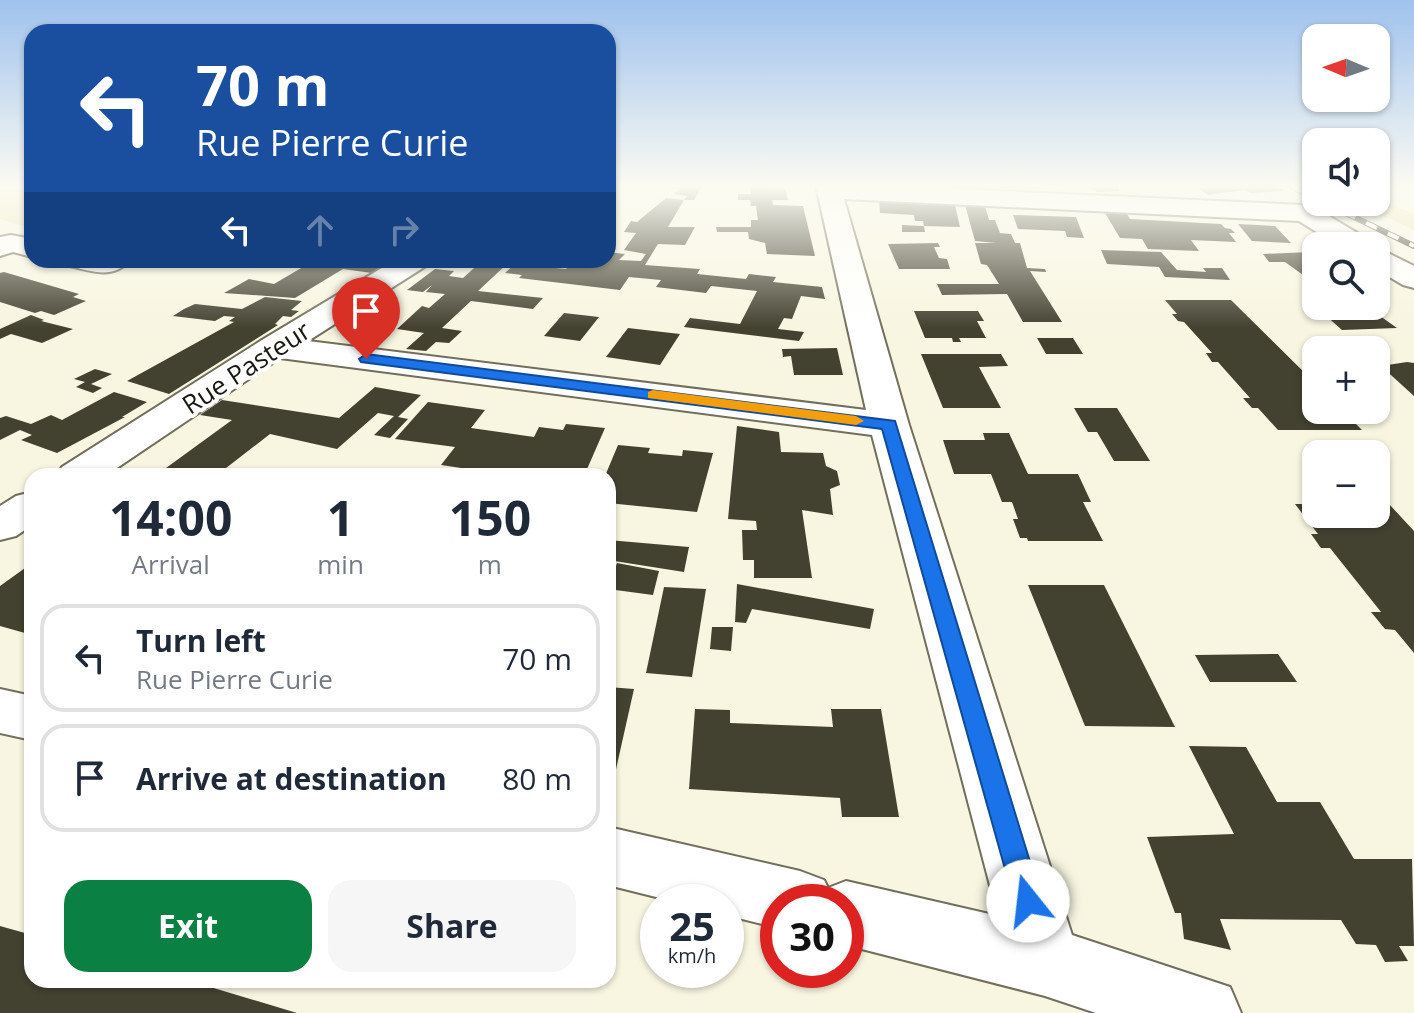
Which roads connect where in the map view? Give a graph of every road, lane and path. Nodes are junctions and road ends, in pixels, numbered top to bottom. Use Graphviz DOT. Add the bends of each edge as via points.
graph roads {
  1 [pos="840,233"];
  2 [pos="24,246"];
  3 [pos="0,247"];
  4 [pos="1390,264"];
  5 [pos="403,268"];
  6 [pos="1414,279"];
  7 [pos="274,347"];
  8 [pos="889,425"];
  9 [pos="89,468"];
  10 [pos="24,510"];
  11 [pos="0,526"];
  12 [pos="0,711"];
  13 [pos="24,716"];
  14 [pos="616,858"];
  15 [pos="760,892"];
  16 [pos="864,917"];
  17 [pos="1045,961"];
  18 [pos="1204,1013"];
  1 -- 8 [label="street"];
  2 -- 3 [label="street"];
  4 -- 6 [label="street"];
  5 -- 7 [label="street, Rue Pasteur"];
  7 -- 8 [label="street"];
  7 -- 9 [label="street, Rue Pasteur"];
  8 -- 17 [label="street"];
  10 -- 11 [label="street"];
  12 -- 13 [label="street"];
  14 -- 15 [label="street"];
  16 -- 17 [label="street"];
  17 -- 18 [label="street"];
}
